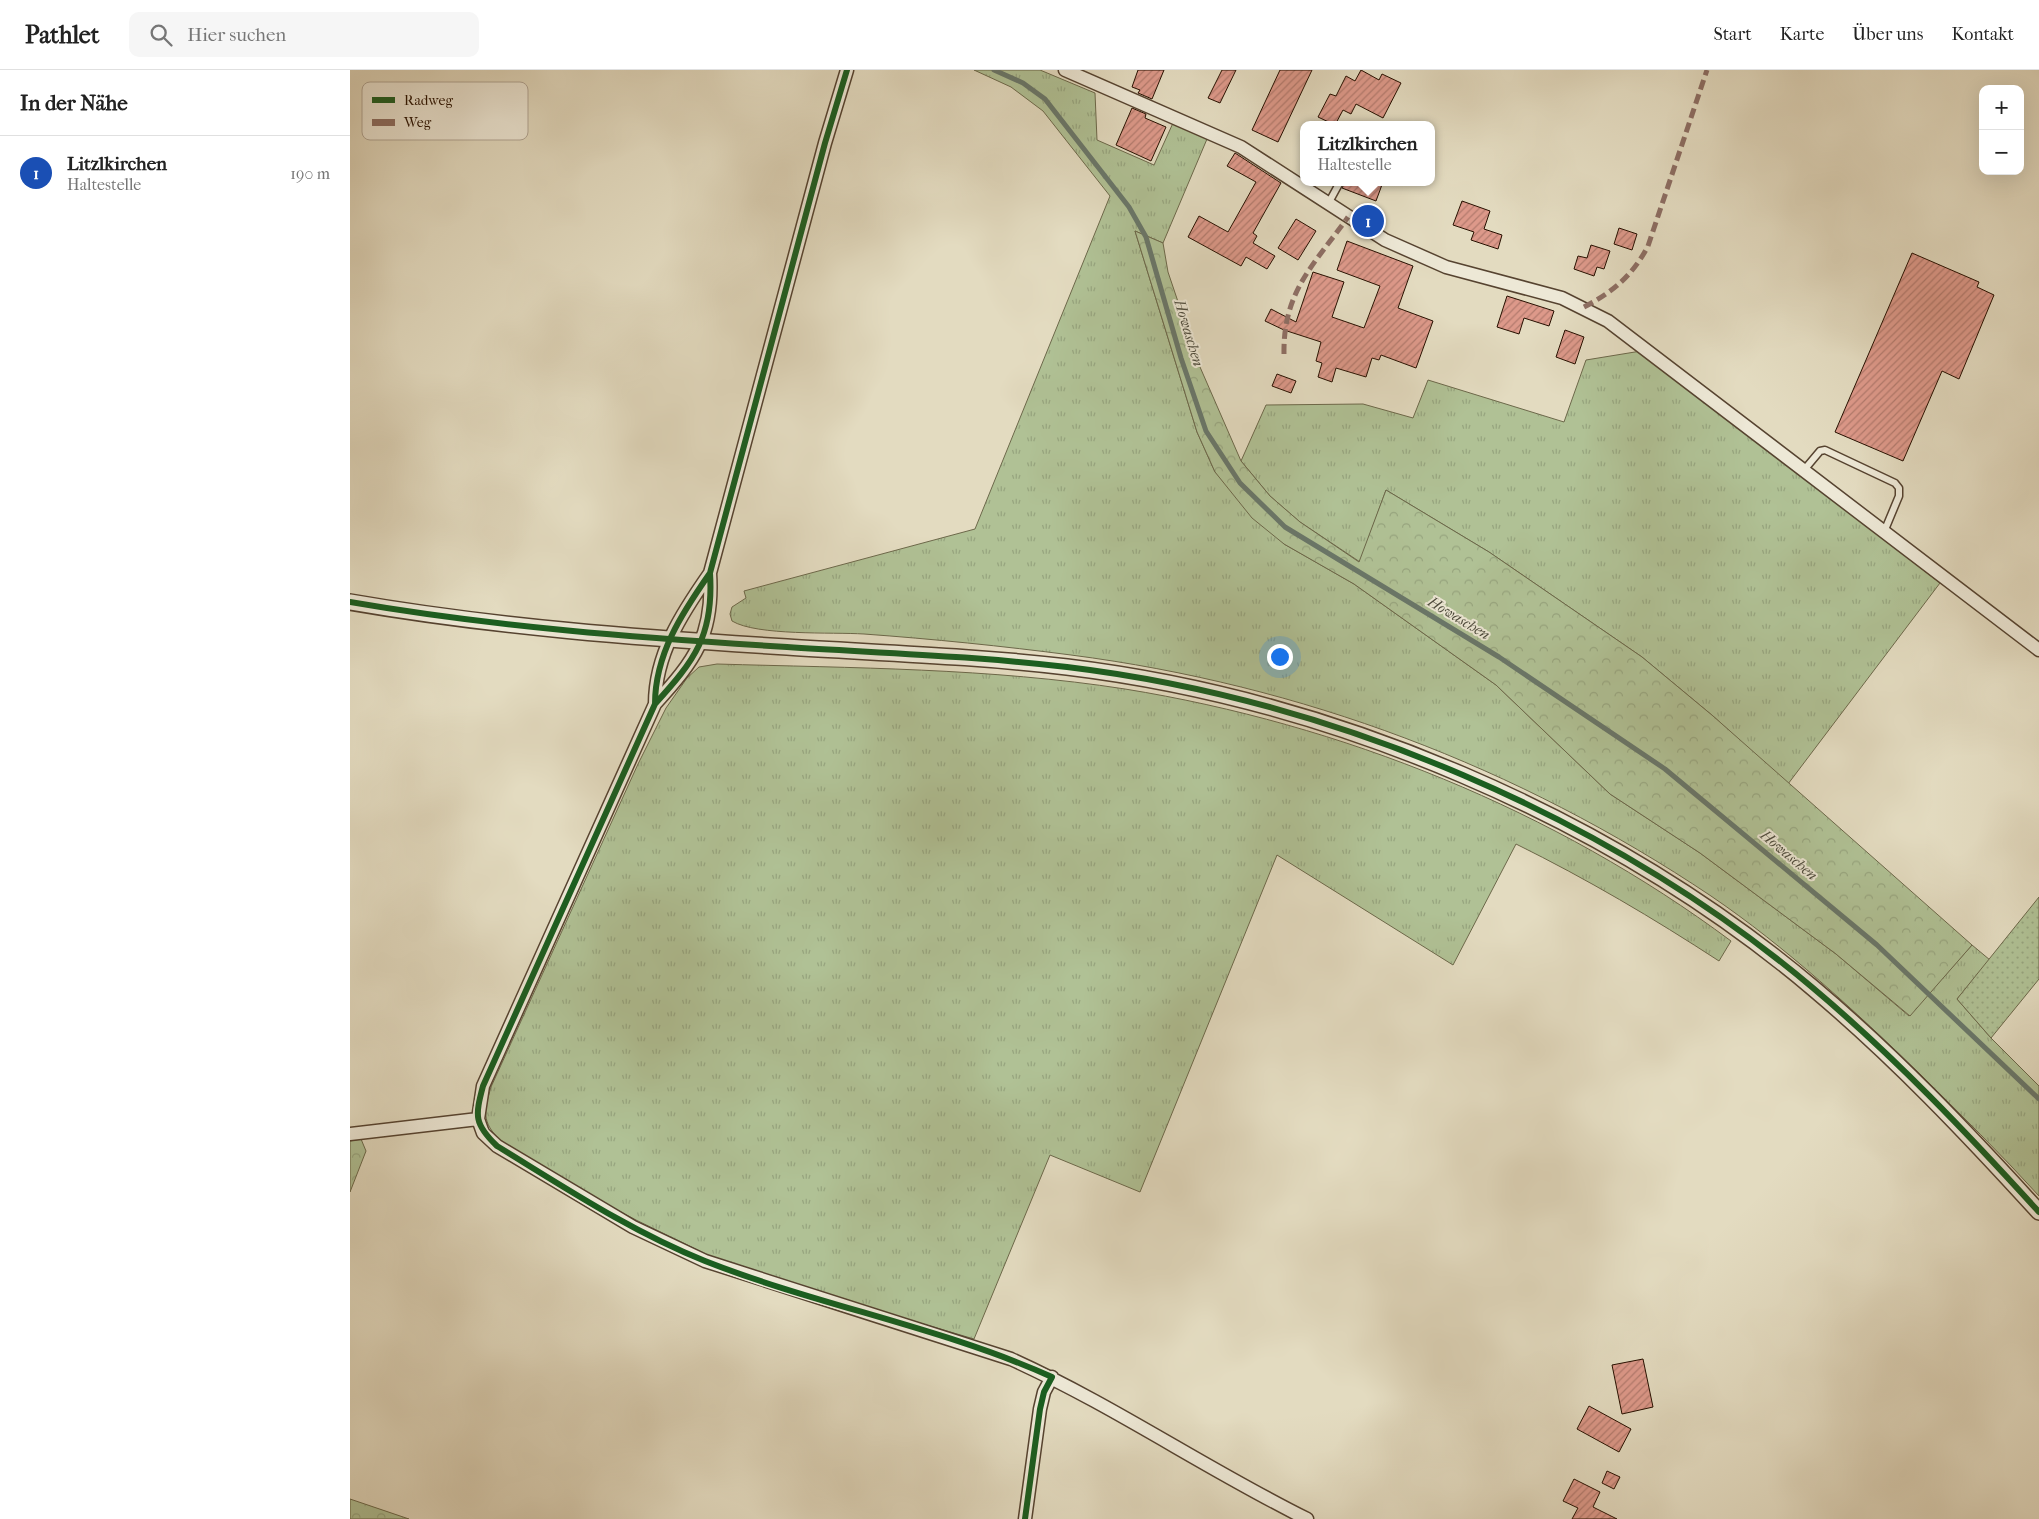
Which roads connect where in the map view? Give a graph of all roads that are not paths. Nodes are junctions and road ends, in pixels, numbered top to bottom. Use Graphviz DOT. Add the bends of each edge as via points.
graph roads {
  1 [pos="847,70"];
  2 [pos="1065,70"];
  3 [pos="1300,186"];
  4 [pos="1301,186"];
  5 [pos="1338,186"];
  6 [pos="1328,204"];
  7 [pos="1804,470"];
  8 [pos="1884,532"];
  9 [pos="710,573"];
  10 [pos="350,602"];
  11 [pos="670,639"];
  12 [pos="703,641"];
  13 [pos="2039,650"];
  14 [pos="655,704"];
  15 [pos="478,1118"];
  16 [pos="350,1134"];
  17 [pos="2039,1212"];
  18 [pos="1052,1377"];
  19 [pos="1026,1519"];
  20 [pos="1307,1519"];
  1 -- 9 [label="street"];
  2 -- 3 [label="street" via="1241,147"];
  4 -- 6 [label="street"];
  5 -- 6 [label="lane"];
  6 -- 7 [label="street" via="1385,240 1422,257 1584,307 1608,321"];
  7 -- 8 [label="street"];
  7 -- 8 [label="lane" via="1820,451 1825,450 1895,483 1899,496"];
  8 -- 13 [label="street"];
  9 -- 11 [label="street"];
  9 -- 12 [label="street" via="712,597"];
  10 -- 11 [label="street" via="515,626"];
  11 -- 12 [label="street"];
  11 -- 14 [label="street" via="655,685"];
  12 -- 14 [label="street"];
  12 -- 17 [label="street" via="954,656 1070,667 1192,688 1309,717 1450,770 1519,801 1640,866 1749,938 1812,987 1891,1057"];
  14 -- 15 [label="street" via="484,1086"];
  15 -- 16 [label="street"];
  15 -- 18 [label="street" via="482,1133 497,1146 633,1227 705,1261 973,1345"];
  18 -- 19 [label="street" via="1040,1409"];
  18 -- 20 [label="street"];
}
